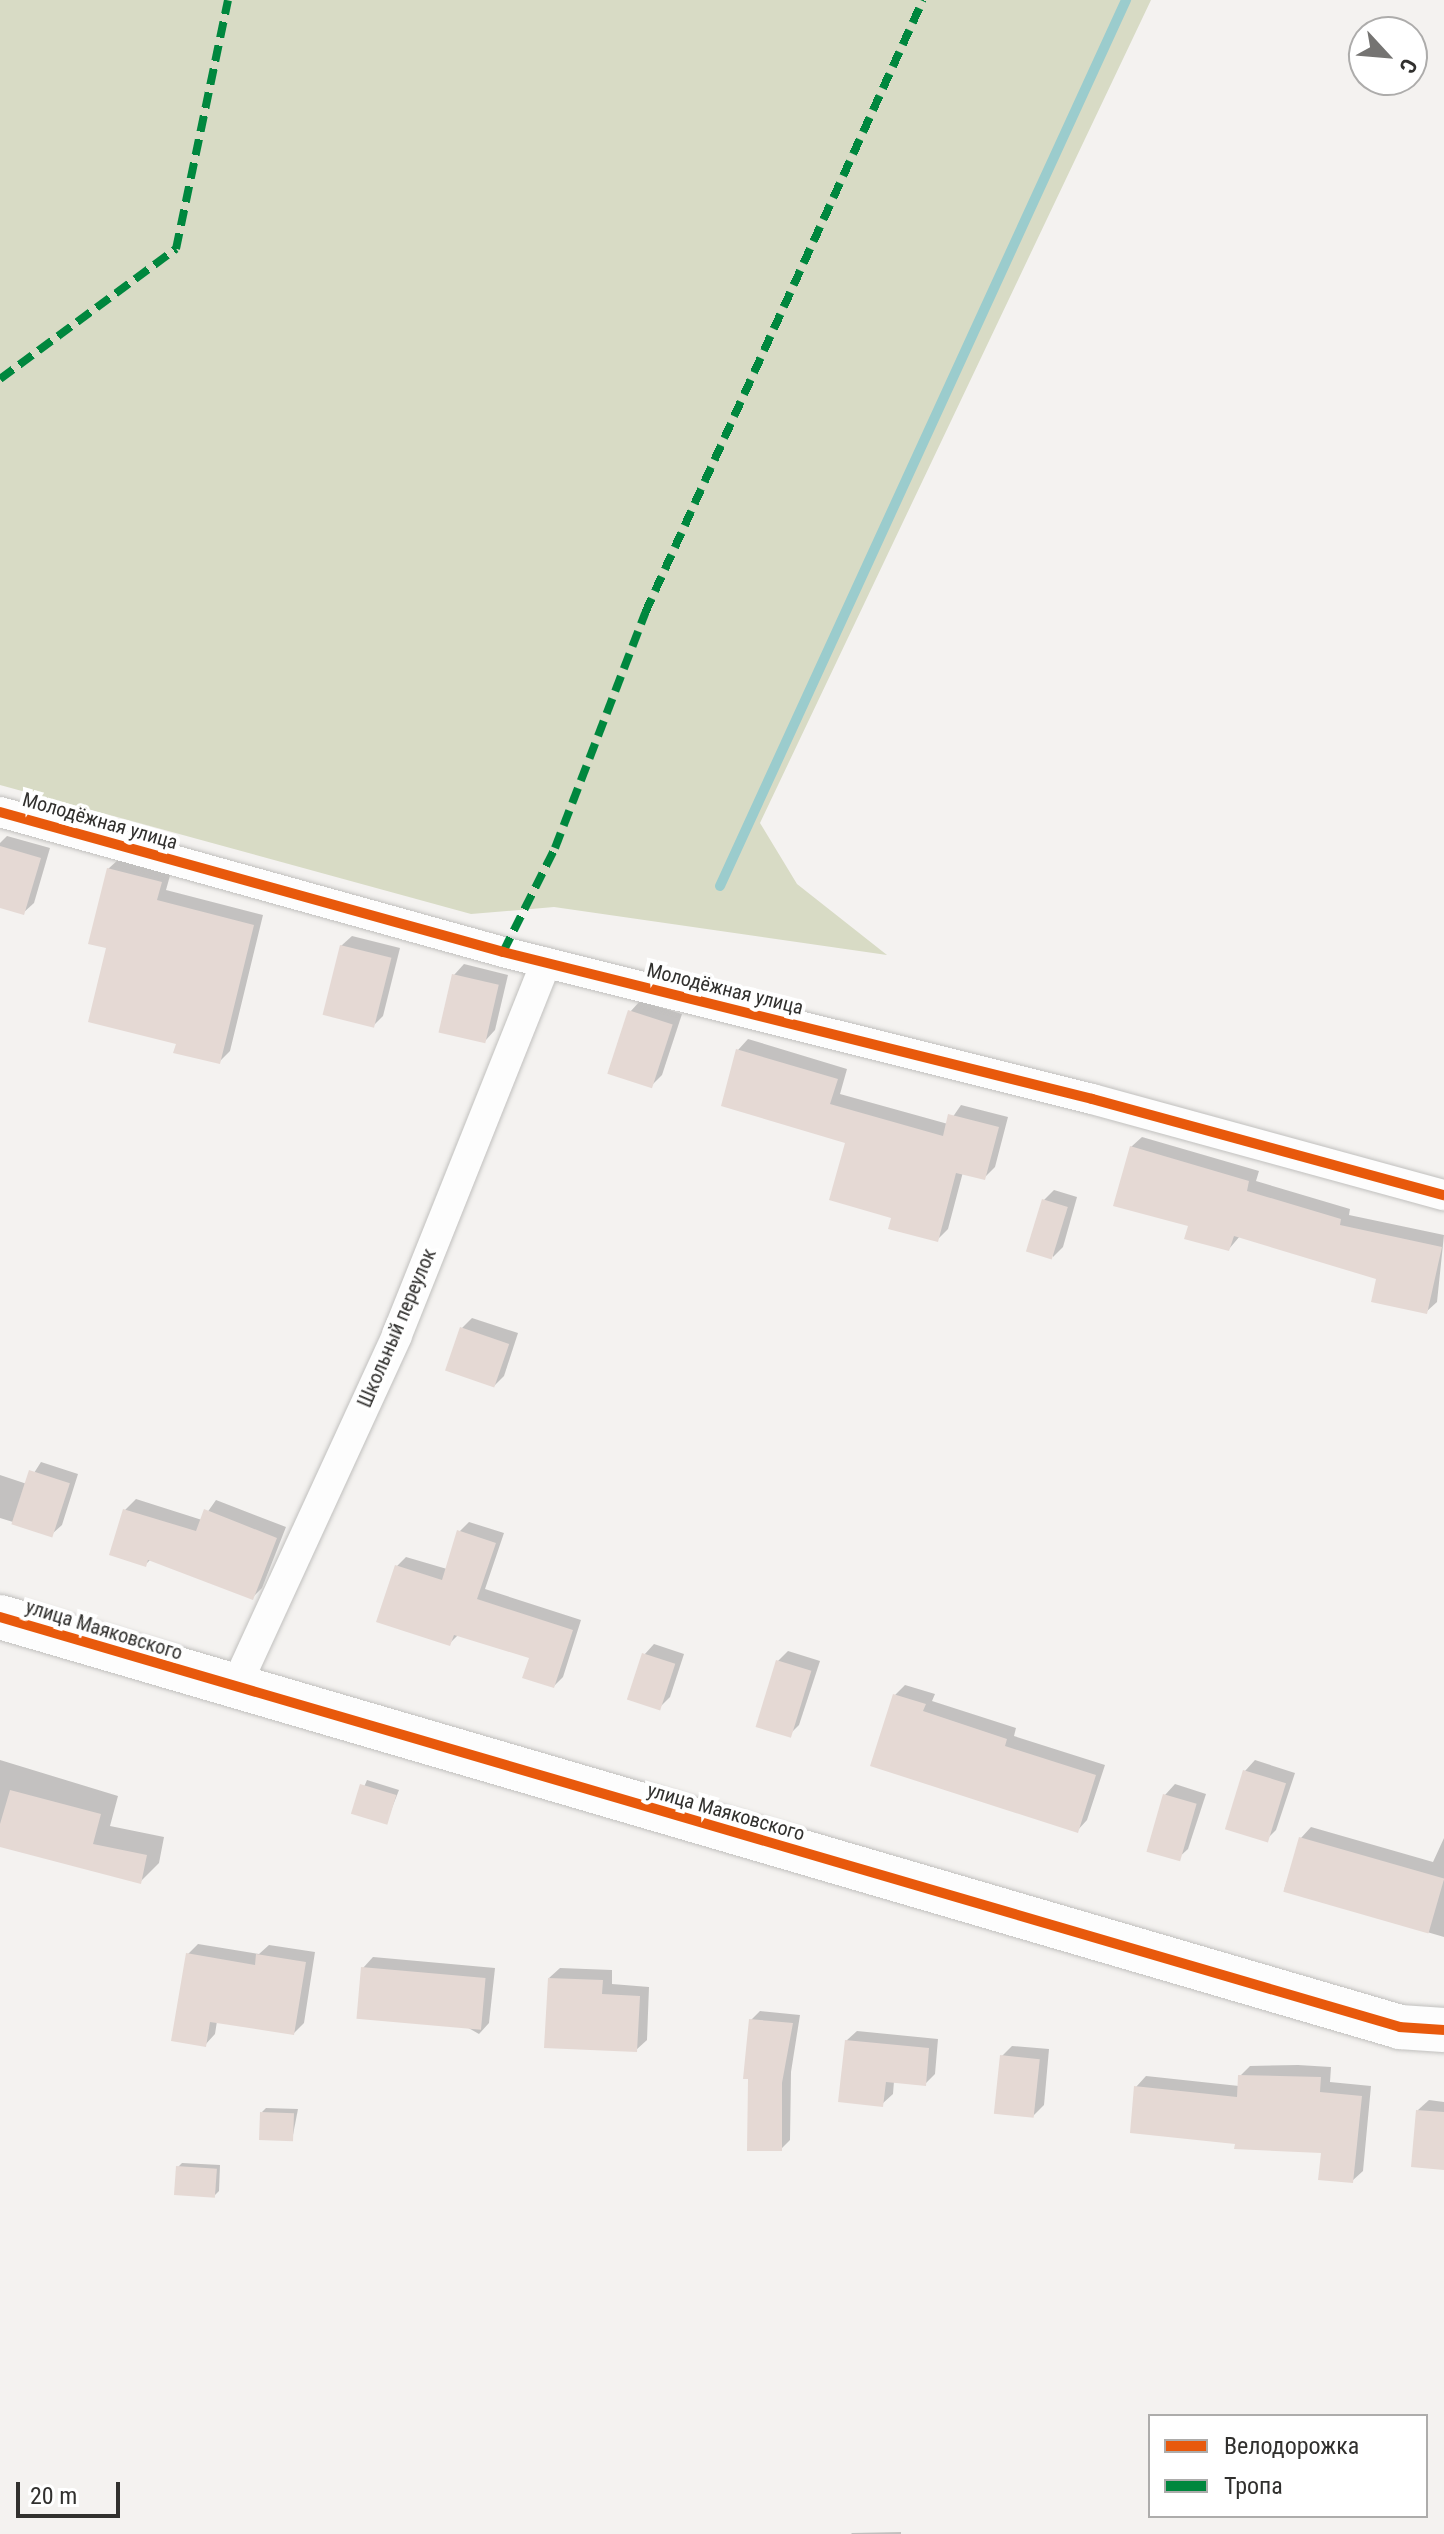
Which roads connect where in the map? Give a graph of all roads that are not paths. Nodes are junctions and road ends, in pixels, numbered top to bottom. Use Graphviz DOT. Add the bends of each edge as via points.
graph roads {
  1 [pos="0,812"];
  2 [pos="546,963"];
  3 [pos="1444,1195"];
  4 [pos="0,1617"];
  5 [pos="235,1688"];
  6 [pos="1444,2030"];
  1 -- 2 [label="street, Молодёжная улица"];
  2 -- 3 [label="street, Молодёжная улица" via="1092,1099"];
  2 -- 5 [label="street, Школьный переулок" via="397,1335"];
  4 -- 5 [label="street, улица Маяковского"];
  5 -- 6 [label="street, улица Маяковского" via="1400,2027"];
}
